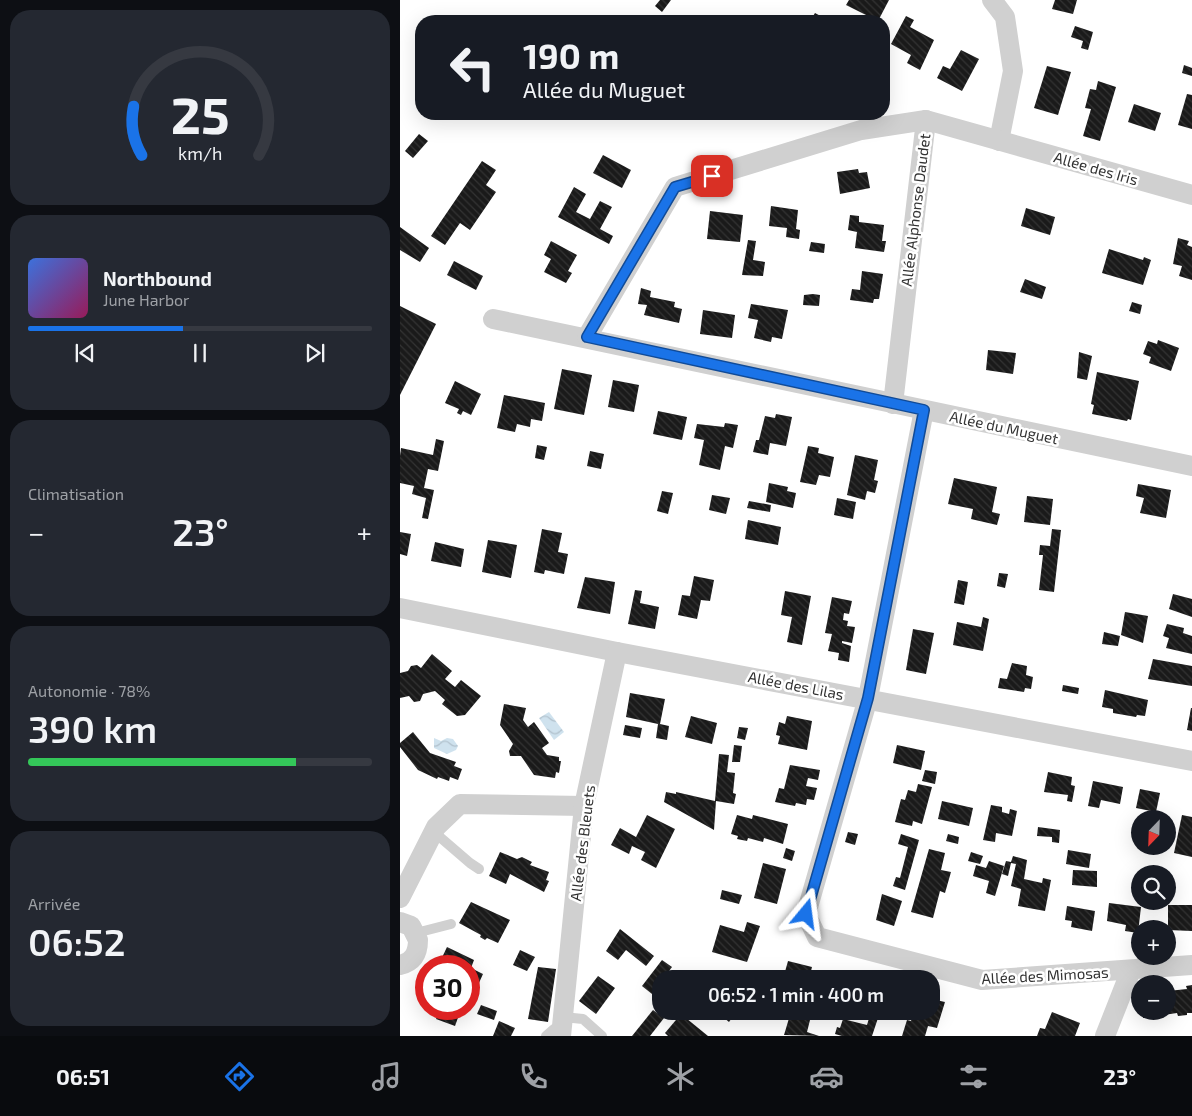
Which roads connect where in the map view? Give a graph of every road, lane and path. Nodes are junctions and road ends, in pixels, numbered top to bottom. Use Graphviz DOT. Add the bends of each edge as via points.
graph roads {
  1 [pos="992,0"];
  2 [pos="926,120"];
  3 [pos="999,141"];
  4 [pos="1192,195"];
  5 [pos="493,319"];
  6 [pos="587,337"];
  7 [pos="893,404"];
  8 [pos="924,410"];
  9 [pos="1192,466"];
  10 [pos="400,608"];
  11 [pos="617,652"];
  12 [pos="868,698"];
  13 [pos="1192,761"];
  14 [pos="584,806"];
  15 [pos="434,832"];
  16 [pos="479,868"];
  17 [pos="400,898"];
  18 [pos="451,924"];
  19 [pos="408,927"];
  20 [pos="400,965"];
  21 [pos="1192,965"];
  22 [pos="1131,970"];
  23 [pos="558,1030"];
  24 [pos="602,1036"];
  25 [pos="1105,1036"];
  1 -- 3 [label="street" via="1005,17 1014,71"];
  2 -- 3 [label="street, Allée des Iris"];
  2 -- 6 [label="street, Allée Alphonse Daudet" via="860,130 675,187"];
  2 -- 7 [label="street, Allée Alphonse Daudet"];
  3 -- 4 [label="street, Allée des Iris"];
  5 -- 6 [label="street, Allée du Muguet"];
  6 -- 7 [label="street, Allée du Muguet"];
  7 -- 8 [label="street, Allée du Muguet"];
  8 -- 9 [label="street, Allée du Muguet"];
  8 -- 12 [label="street, Allée des Mimosas"];
  10 -- 11 [label="street, Allée des Lilas"];
  11 -- 12 [label="street, Allée des Lilas"];
  11 -- 14 [label="street, Allée des Bleuets"];
  12 -- 13 [label="street, Allée des Lilas"];
  12 -- 22 [label="street, Allée des Mimosas" via="806,914 818,937 982,980"];
  14 -- 15 [label="street" via="460,804"];
  14 -- 23 [label="street, Allée des Bleuets"];
  15 -- 16 [label="lane"];
  15 -- 17 [label="street"];
  18 -- 19 [label="lane"];
  19 -- 20 [label="street" via="418,940 415,955"];
  21 -- 22 [label="street, Allée des Mimosas"];
  22 -- 25 [label="street"];
  23 -- 24 [label="lane" via="583,1020"];
}
